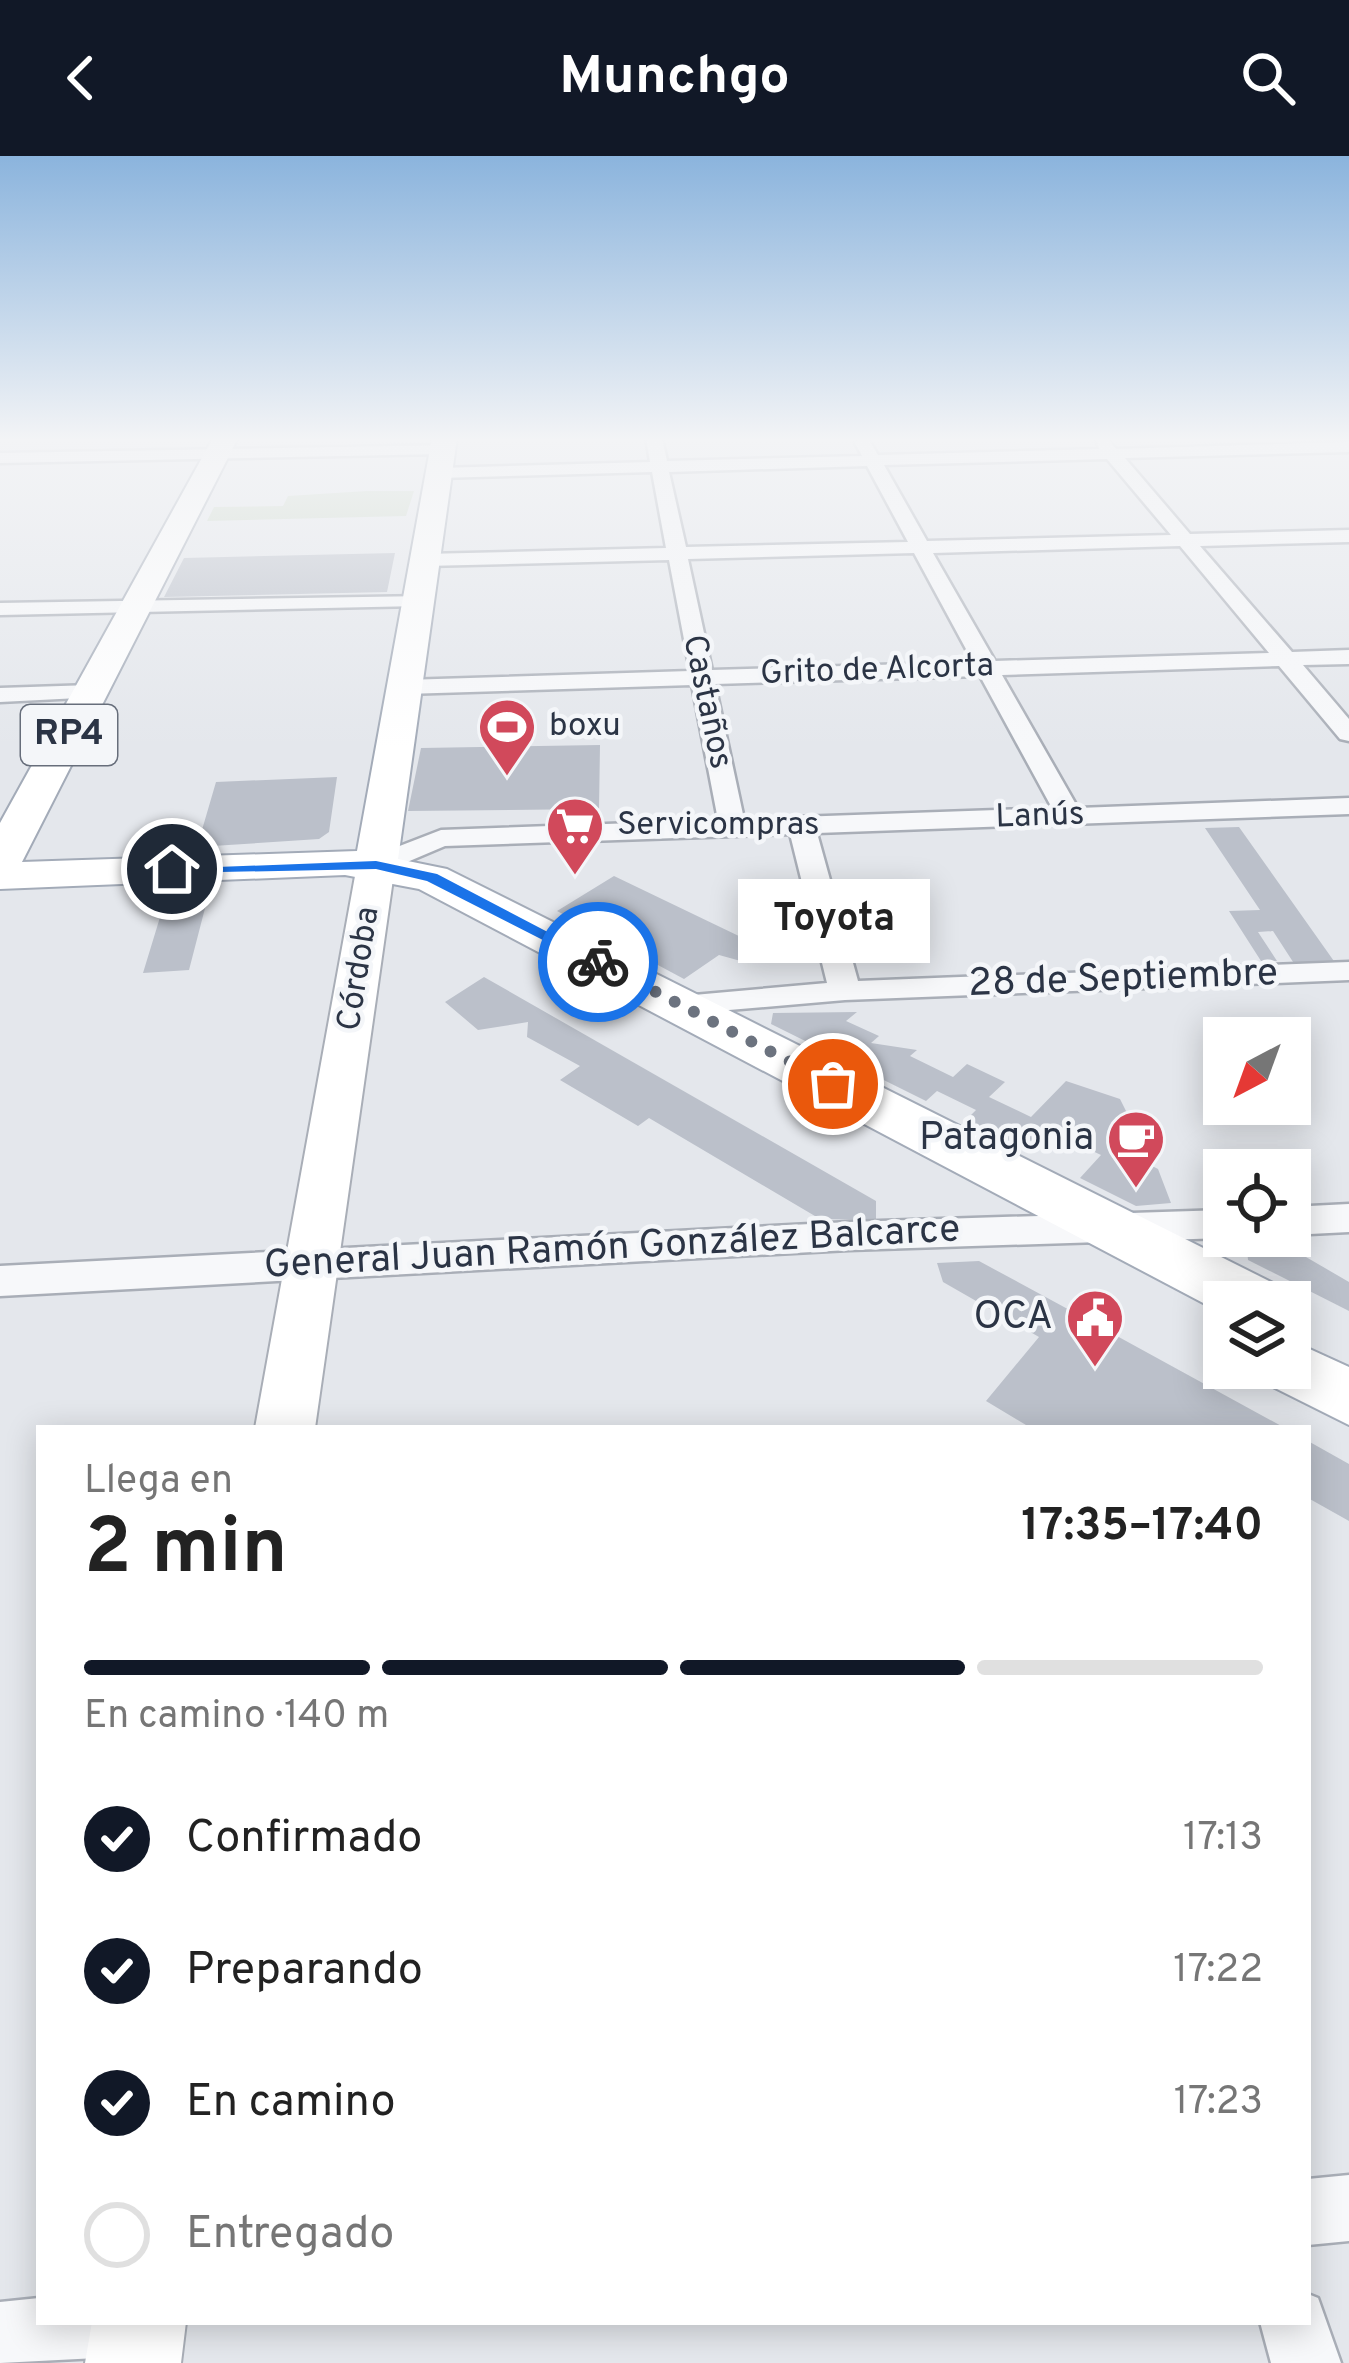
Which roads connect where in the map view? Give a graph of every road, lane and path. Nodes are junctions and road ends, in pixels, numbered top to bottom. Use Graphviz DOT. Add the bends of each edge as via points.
graph roads {
  1 [pos="171,541"];
  2 [pos="428,541"];
  3 [pos="676,541"];
  4 [pos="920,541"];
  5 [pos="1150,541"];
  6 [pos="1188,541"];
  7 [pos="923,547"];
  8 [pos="678,552"];
  9 [pos="425,560"];
  10 [pos="419,600"];
  11 [pos="136,605"];
  12 [pos="0,609"];
  13 [pos="1349,657"];
  14 [pos="1281,658"];
  15 [pos="988,667"];
  16 [pos="699,678"];
  17 [pos="405,686"];
  18 [pos="92,692"];
  19 [pos="0,695"];
  20 [pos="1349,734"];
  21 [pos="1349,806"];
  22 [pos="1069,816"];
  23 [pos="802,823"];
  24 [pos="732,824"];
  25 [pos="0,862"];
  26 [pos="376,865"];
  27 [pos="0,876"];
  28 [pos="1349,970"];
  29 [pos="844,991"];
  30 [pos="682,1004"];
  31 [pos="1349,1218"];
  32 [pos="1311,1220"];
  33 [pos="1203,1225"];
  34 [pos="1033,1228"];
  35 [pos="1115,1229"];
  36 [pos="310,1263"];
  37 [pos="0,1280"];
  38 [pos="1215,1281"];
  39 [pos="1203,1320"];
  40 [pos="1311,1331"];
  41 [pos="1349,1351"];
  42 [pos="1311,1377"];
  43 [pos="1349,1398"];
  44 [pos="285,1425"];
  45 [pos="1349,2208"];
  46 [pos="1311,2212"];
  47 [pos="108,2325"];
  48 [pos="138,2325"];
  49 [pos="1295,2325"];
  50 [pos="0,2336"];
  51 [pos="133,2363"];
  52 [pos="1306,2363"];
  1 -- 11 [label="main road, RP4"];
  2 -- 9 [label="main road, Córdoba"];
  3 -- 8 [label="street, Castaños"];
  4 -- 7 [label="street"];
  5 -- 7 [label="street"];
  6 -- 14 [label="street"];
  7 -- 8 [label="street"];
  7 -- 15 [label="street"];
  8 -- 9 [label="street"];
  8 -- 16 [label="street, Castaños"];
  9 -- 10 [label="main road, Córdoba"];
  10 -- 11 [label="street"];
  10 -- 17 [label="main road, Córdoba"];
  11 -- 12 [label="street"];
  11 -- 18 [label="main road, RP4"];
  13 -- 14 [label="street, Grito de Alcorta"];
  14 -- 15 [label="street, Grito de Alcorta"];
  14 -- 20 [label="street"];
  15 -- 16 [label="street, Grito de Alcorta"];
  15 -- 22 [label="street"];
  16 -- 17 [label="street, Grito de Alcorta"];
  16 -- 24 [label="street, Castaños"];
  17 -- 26 [label="main road, Córdoba"];
  18 -- 19 [label="street"];
  18 -- 25 [label="main road, RP4"];
  21 -- 22 [label="street, Lanús"];
  22 -- 23 [label="street, Lanús"];
  23 -- 24 [label="street, Lanús"];
  23 -- 29 [label="street"];
  24 -- 26 [label="street, Lanús" via="441,838"];
  26 -- 27 [label="main road"];
  26 -- 30 [label="main road" via="432,878"];
  26 -- 34 [label="main road" via="413,900"];
  26 -- 36 [label="street, Córdoba"];
  28 -- 29 [label="street, 28 de Septiembre"];
  29 -- 30 [label="street, 28 de Septiembre"];
  30 -- 35 [label="main road"];
  31 -- 32 [label="street"];
  33 -- 35 [label="street, General Juan Ramón González Balcarce"];
  34 -- 35 [label="street, General Juan Ramón González Balcarce"];
  34 -- 36 [label="street, General Juan Ramón González Balcarce"];
  34 -- 39 [label="main road"];
  35 -- 38 [label="main road"];
  36 -- 37 [label="street, General Juan Ramón González Balcarce"];
  36 -- 44 [label="street, Córdoba"];
  40 -- 41 [label="main road"];
  42 -- 43 [label="main road"];
  45 -- 46 [label="street"];
  47 -- 50 [label="street"];
  48 -- 51 [label="street"];
  49 -- 52 [label="street"];
}
